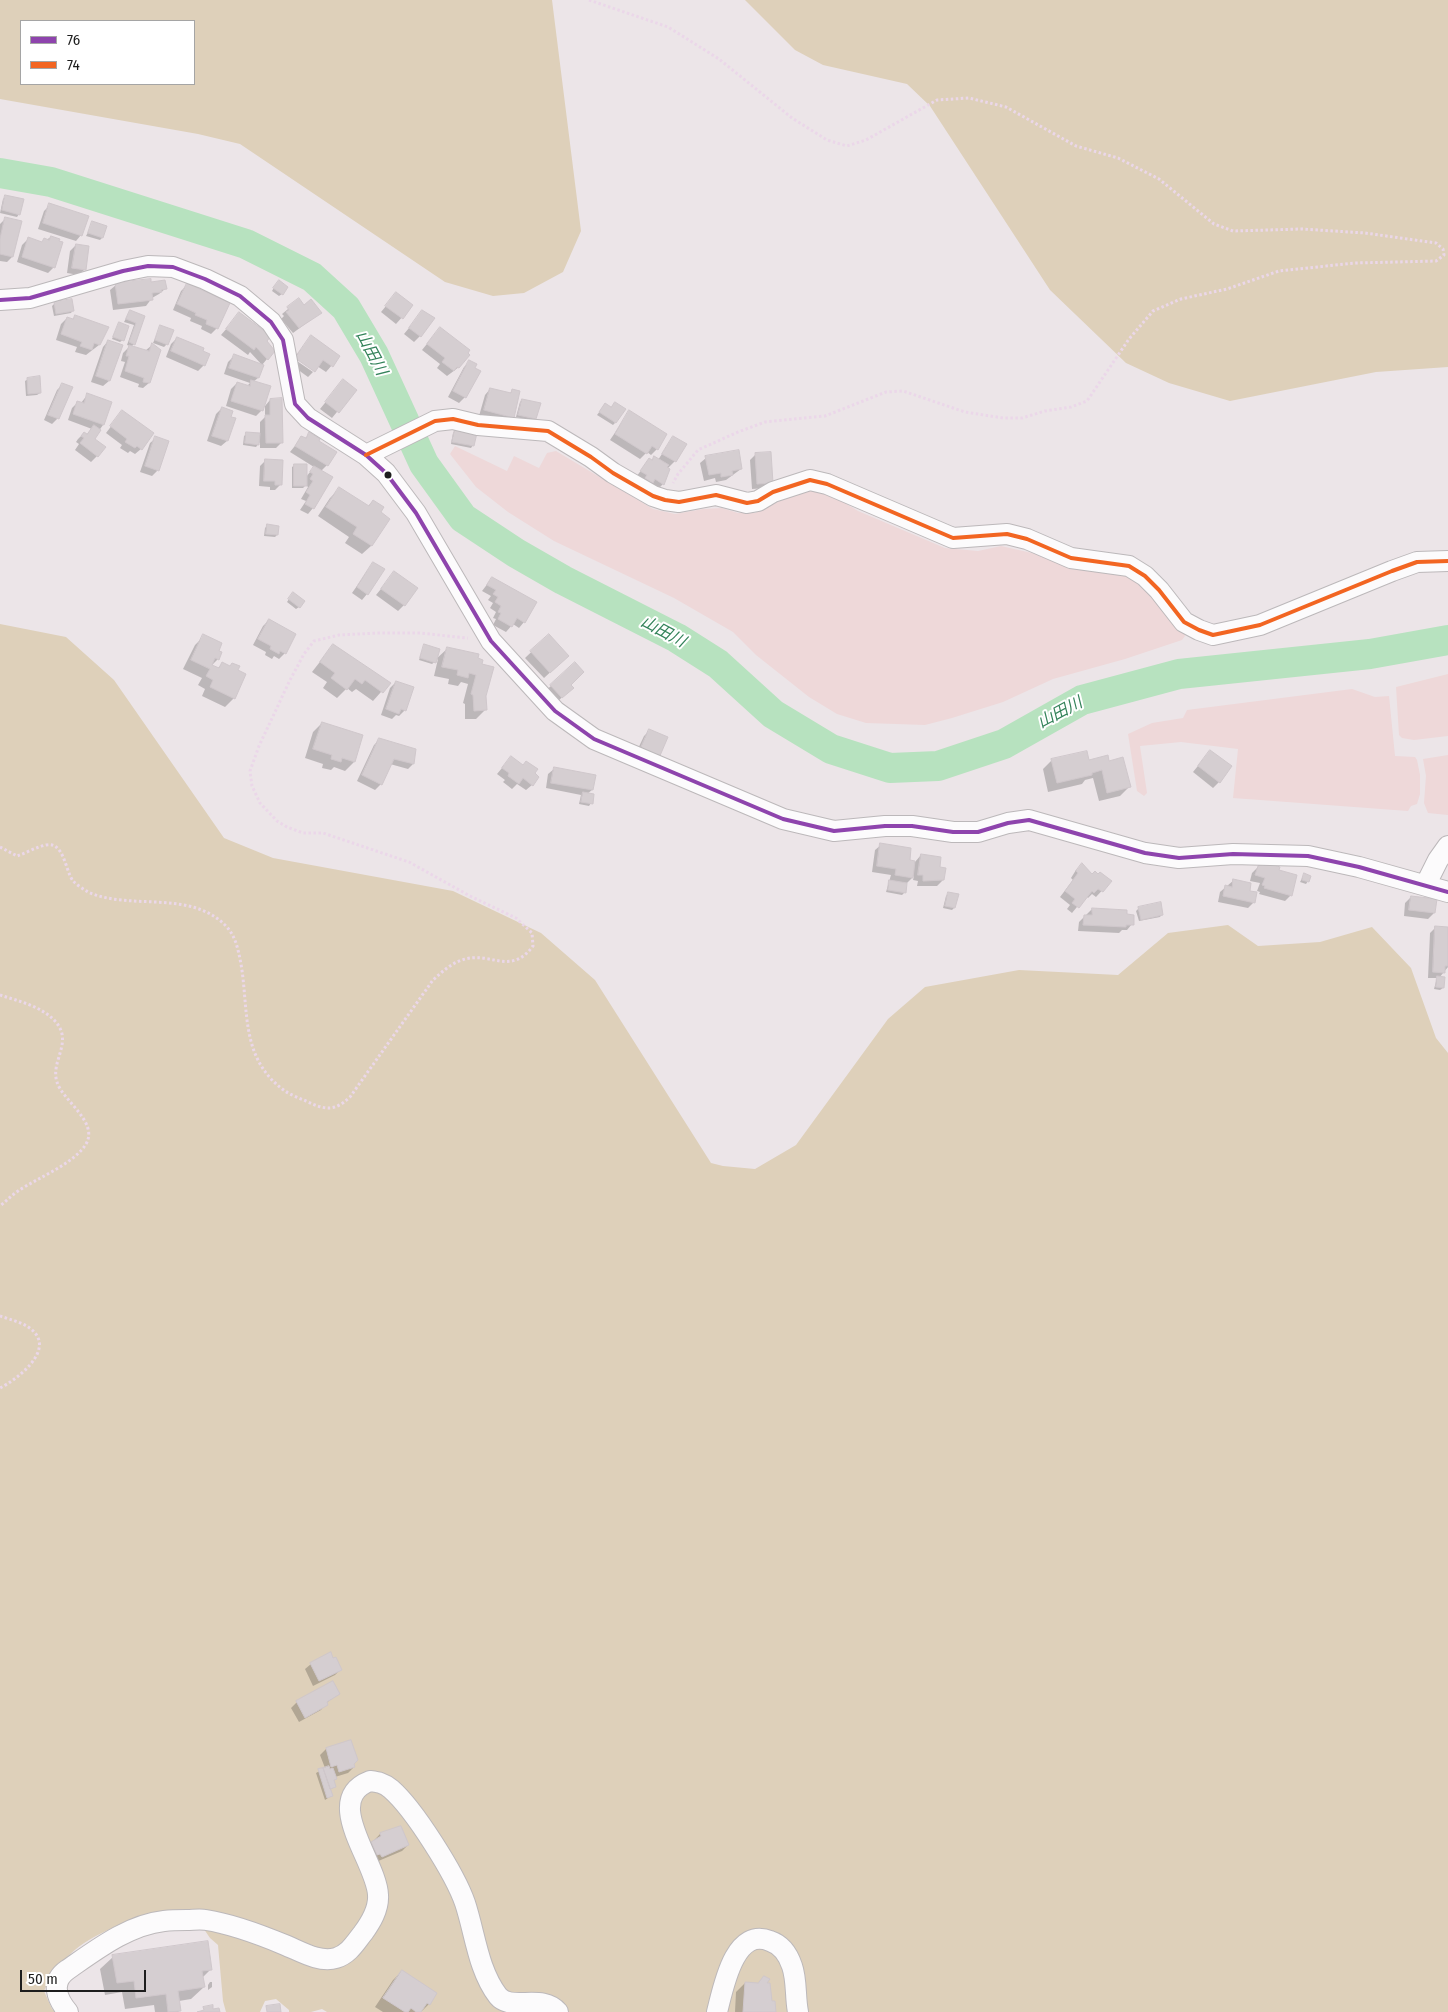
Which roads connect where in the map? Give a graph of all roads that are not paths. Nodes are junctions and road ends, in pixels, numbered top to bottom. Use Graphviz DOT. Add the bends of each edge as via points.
graph roads {
  1 [pos="0,300"];
  2 [pos="366,455"];
  3 [pos="1448,561"];
  4 [pos="1448,846"];
  5 [pos="1426,884"];
  6 [pos="1448,892"];
  7 [pos="68,2012"];
  8 [pos="558,2012"];
  9 [pos="718,2012"];
  10 [pos="798,2012"];
  1 -- 2 [label="street" via="30,298 123,270 148,266 173,267 205,279 240,296 271,322 283,340 294,404 308,418"];
  2 -- 3 [label="street" via="435,421 453,419 478,425 548,432 613,473 665,500 679,502 716,494 747,502 758,501 773,492 810,480 827,484 953,538 1007,534 1071,558 1129,566 1159,590 1184,622 1213,635 1260,625 1418,562"];
  2 -- 5 [label="street" via="386,473 416,513 491,641 555,711 594,739 782,819 834,831 912,826 953,832 978,832 1029,820 1154,854 1179,858 1233,854 1308,856"];
  4 -- 5 [label="street"];
  5 -- 6 [label="street"];
  7 -- 8 [label="street" via="61,2004 56,1987 64,1972 125,1934 164,1920 206,1920 260,1935 326,1960 352,1948 376,1911 378,1897 378,1886 354,1830 349,1808 358,1789 370,1781 391,1789 444,1861 464,1901 484,1970 500,1998 516,2003 547,2004"];
  9 -- 10 [label="street" via="724,1983 736,1954 751,1941 765,1939 784,1950 792,1967"];
}
